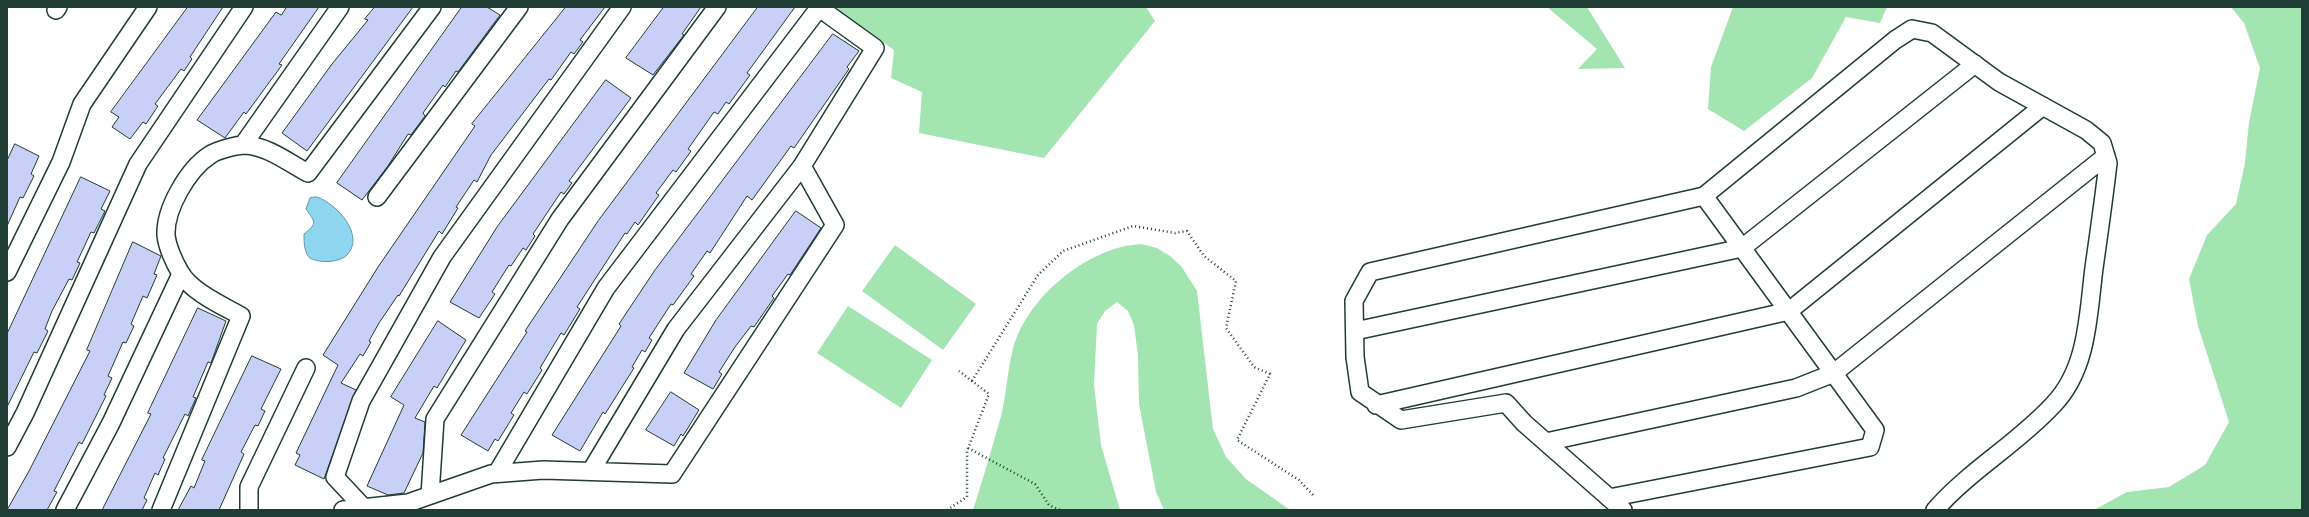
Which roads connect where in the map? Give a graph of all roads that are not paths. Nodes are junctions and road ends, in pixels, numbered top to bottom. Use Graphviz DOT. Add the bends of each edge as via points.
graph roads {
  1 [pos="148,7"];
  2 [pos="244,7"];
  3 [pos="340,7"];
  4 [pos="432,7"];
  5 [pos="519,7"];
  6 [pos="622,7"];
  7 [pos="717,7"];
  8 [pos="818,7"];
  9 [pos="1975,64"];
  10 [pos="2043,106"];
  11 [pos="243,145"];
  12 [pos="2106,156"];
  13 [pos="802,166"];
  14 [pos="377,196"];
  15 [pos="1704,196"];
  16 [pos="1742,248"];
  17 [pos="7,272"];
  18 [pos="180,274"];
  19 [pos="1789,311"];
  20 [pos="1355,331"];
  21 [pos="306,368"];
  22 [pos="1834,373"];
  23 [pos="1376,405"];
  24 [pos="1546,442"];
  25 [pos="7,447"];
  26 [pos="591,471"];
  27 [pos="497,473"];
  28 [pos="430,495"];
  29 [pos="1609,498"];
  30 [pos="364,508"];
  31 [pos="65,510"];
  32 [pos="161,510"];
  33 [pos="250,510"];
  34 [pos="343,510"];
  35 [pos="1623,510"];
  36 [pos="1935,510"];
  1 -- 17 [label="street" via="82,104 61,162"];
  2 -- 25 [label="street" via="138,164 25,413"];
  3 -- 11 [label="street"];
  4 -- 11 [label="street" via="308,173 270,152"];
  5 -- 14 [label="street"];
  6 -- 30 [label="street" via="442,257 361,401 335,477"];
  7 -- 28 [label="street" via="560,219 435,419"];
  8 -- 13 [label="street" via="875,48"];
  8 -- 27 [label="street" via="606,288"];
  9 -- 10 [label="street" via="1999,82"];
  9 -- 15 [label="street" via="1932,33 1912,29 1895,40"];
  9 -- 16 [label="street"];
  10 -- 12 [label="street" via="2086,130 2102,143"];
  10 -- 19 [label="street"];
  11 -- 18 [label="street" via="210,154 194,170 176,195 168,218 166,236"];
  12 -- 22 [label="street"];
  12 -- 36 [label="street" via="2108,163 2084,342 2073,378 2055,404 2026,432 1949,494"];
  13 -- 26 [label="street" via="676,329"];
  13 -- 26 [label="street" via="835,225 672,474"];
  15 -- 16 [label="street"];
  15 -- 20 [label="street" via="1370,272 1354,301"];
  16 -- 19 [label="street"];
  16 -- 20 [label="street"];
  18 -- 31 [label="street" via="111,423"];
  18 -- 32 [label="street" via="200,292 241,316"];
  19 -- 22 [label="street"];
  19 -- 23 [label="street"];
  20 -- 23 [label="street" via="1360,392"];
  21 -- 33 [label="street" via="249,487"];
  22 -- 24 [label="street" via="1796,388"];
  22 -- 29 [label="street" via="1875,430 1870,447"];
  23 -- 24 [label="street" via="1401,420 1506,402 1524,423"];
  24 -- 29 [label="street"];
  26 -- 27 [label="street" via="543,470"];
  27 -- 28 [label="street"];
  28 -- 30 [label="street" via="408,503"];
  29 -- 35 [label="street"];
  30 -- 34 [label="street"];
}
